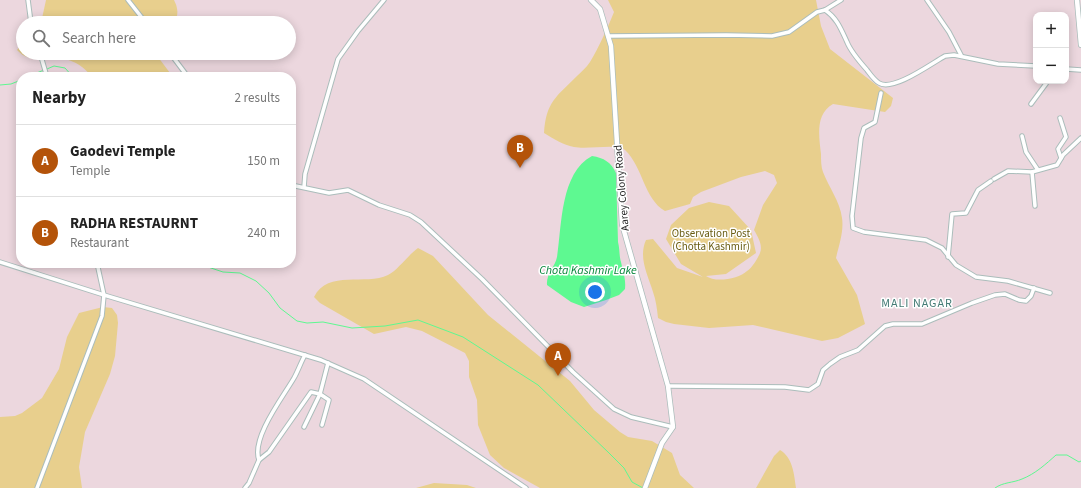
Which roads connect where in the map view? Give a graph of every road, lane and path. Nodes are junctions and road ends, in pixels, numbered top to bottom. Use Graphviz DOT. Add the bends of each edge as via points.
graph roads {
  1 [pos="28,0"];
  2 [pos="128,0"];
  3 [pos="384,0"];
  4 [pos="591,0"];
  5 [pos="841,0"];
  6 [pos="927,0"];
  7 [pos="1077,0"];
  8 [pos="825,10"];
  9 [pos="30,16"];
  10 [pos="141,16"];
  11 [pos="608,36"];
  12 [pos="1081,45"];
  13 [pos="961,56"];
  14 [pos="42,60"];
  15 [pos="175,60"];
  16 [pos="1033,66"];
  17 [pos="1069,69"];
  18 [pos="1081,70"];
  19 [pos="46,72"];
  20 [pos="184,72"];
  21 [pos="1046,84"];
  22 [pos="881,93"];
  23 [pos="1031,104"];
  24 [pos="1060,118"];
  25 [pos="1022,136"];
  26 [pos="1081,138"];
  27 [pos="1061,158"];
  28 [pos="1038,170"];
  29 [pos="1032,172"];
  30 [pos="296,186"];
  31 [pos="304,187"];
  32 [pos="1035,206"];
  33 [pos="948,258"];
  34 [pos="0,262"];
  35 [pos="16,267"];
  36 [pos="19,268"];
  37 [pos="98,268"];
  38 [pos="1034,288"];
  39 [pos="1050,293"];
  40 [pos="104,295"];
  41 [pos="304,355"];
  42 [pos="328,363"];
  43 [pos="668,386"];
  44 [pos="320,394"];
  45 [pos="322,425"];
  46 [pos="304,427"];
  47 [pos="673,427"];
  48 [pos="259,460"];
  49 [pos="37,488"];
  50 [pos="245,488"];
  51 [pos="526,488"];
  52 [pos="645,488"];
  1 -- 9 [label="street"];
  2 -- 10 [label="street"];
  3 -- 31 [label="street" via="338,59 305,174"];
  4 -- 11 [label="main road, Aarey Colony Road" via="600,10"];
  5 -- 8 [label="street"];
  6 -- 13 [label="street" via="949,32"];
  7 -- 12 [label="main road"];
  8 -- 11 [label="street" via="817,12 789,32 772,36"];
  8 -- 13 [label="street" via="832,14 853,52 879,84 899,82 946,56"];
  11 -- 43 [label="main road, Aarey Colony Road" via="611,46 622,224"];
  13 -- 16 [label="street" via="998,64"];
  14 -- 19 [label="street"];
  15 -- 20 [label="street"];
  17 -- 18 [label="street"];
  21 -- 23 [label="street"];
  22 -- 33 [label="street" via="875,122 864,128 860,138 853,228 864,232 926,240 942,248"];
  24 -- 27 [label="street" via="1066,137 1058,148"];
  25 -- 28 [label="street" via="1026,152"];
  26 -- 27 [label="street"];
  27 -- 28 [label="street" via="1057,165"];
  28 -- 29 [label="street"];
  29 -- 32 [label="street"];
  29 -- 33 [label="street" via="1008,171 978,190 966,213 952,214"];
  30 -- 31 [label="street"];
  31 -- 47 [label="street" via="329,193 348,190 422,222 573,372 614,409 631,417"];
  33 -- 38 [label="street" via="976,277 1008,281"];
  34 -- 35 [label="street"];
  36 -- 40 [label="street"];
  37 -- 40 [label="street"];
  38 -- 39 [label="street"];
  38 -- 43 [label="street" via="1026,301 1005,294 972,303 922,324 901,323 885,326 858,350 830,364 823,370 818,384 809,390 785,387"];
  40 -- 41 [label="street"];
  40 -- 49 [label="street" via="102,316"];
  41 -- 42 [label="street"];
  41 -- 48 [label="street" via="260,437 256,453"];
  42 -- 44 [label="street"];
  42 -- 51 [label="street" via="364,378"];
  43 -- 47 [label="main road, Aarey Colony Road"];
  44 -- 45 [label="street" via="329,400"];
  44 -- 46 [label="street"];
  44 -- 48 [label="street" via="311,392 269,452"];
  47 -- 52 [label="main road" via="662,443"];
  48 -- 50 [label="street"];
}
